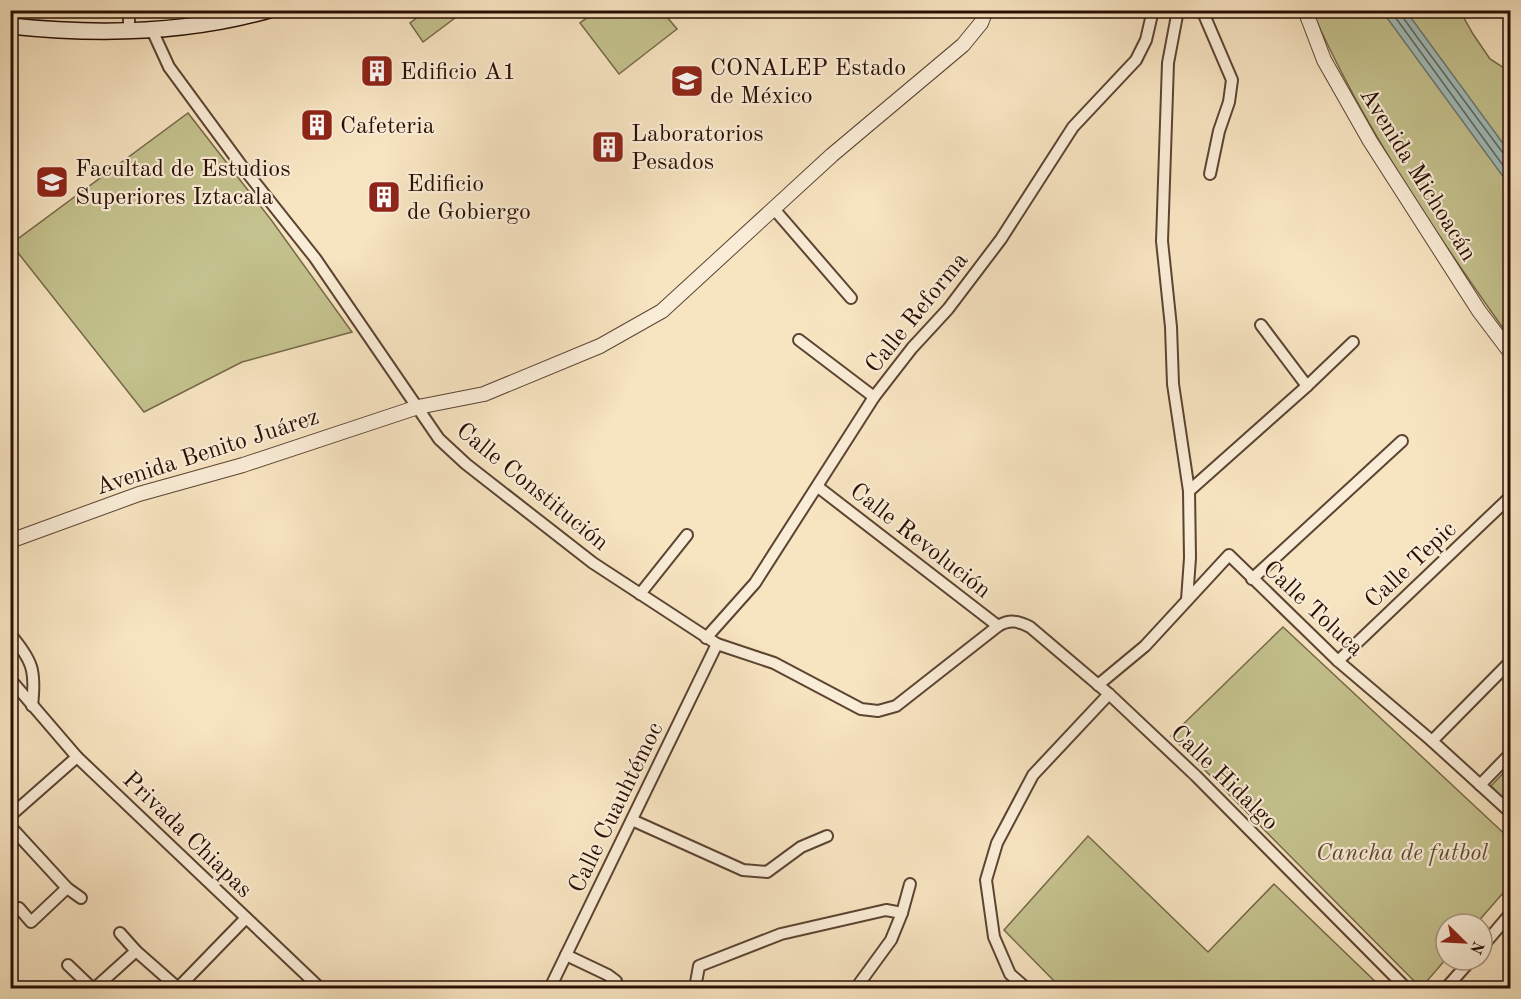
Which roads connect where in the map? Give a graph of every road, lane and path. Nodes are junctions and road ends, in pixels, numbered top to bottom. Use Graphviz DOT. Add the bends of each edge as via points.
graph roads {
  1 [pos="129,10"];
  2 [pos="986,10"];
  3 [pos="1153,10"];
  4 [pos="1178,10"];
  5 [pos="1202,10"];
  6 [pos="1305,10"];
  7 [pos="265,11"];
  8 [pos="241,14"];
  9 [pos="10,26"];
  10 [pos="129,30"];
  11 [pos="152,30"];
  12 [pos="1210,174"];
  13 [pos="774,209"];
  14 [pos="851,298"];
  15 [pos="1261,325"];
  16 [pos="799,340"];
  17 [pos="1353,342"];
  18 [pos="1510,352"];
  19 [pos="1307,386"];
  20 [pos="874,397"];
  21 [pos="418,407"];
  22 [pos="1402,441"];
  23 [pos="818,487"];
  24 [pos="1189,491"];
  25 [pos="1510,497"];
  26 [pos="687,536"];
  27 [pos="10,541"];
  28 [pos="1252,579"];
  29 [pos="640,594"];
  30 [pos="1186,600"];
  31 [pos="998,626"];
  32 [pos="10,634"];
  33 [pos="706,638"];
  34 [pos="717,644"];
  35 [pos="1338,661"];
  36 [pos="1510,662"];
  37 [pos="10,679"];
  38 [pos="1098,686"];
  39 [pos="1109,694"];
  40 [pos="32,706"];
  41 [pos="1432,741"];
  42 [pos="1510,754"];
  43 [pos="77,757"];
  44 [pos="1480,785"];
  45 [pos="1510,812"];
  46 [pos="10,816"];
  47 [pos="632,820"];
  48 [pos="10,826"];
  49 [pos="827,836"];
  50 [pos="910,884"];
  51 [pos="68,888"];
  52 [pos="81,898"];
  53 [pos="19,908"];
  54 [pos="902,913"];
  55 [pos="1510,914"];
  56 [pos="246,918"];
  57 [pos="120,933"];
  58 [pos="1494,933"];
  59 [pos="136,951"];
  60 [pos="566,955"];
  61 [pos="68,965"];
  62 [pos="1460,972"];
  63 [pos="93,988"];
  64 [pos="178,988"];
  65 [pos="320,988"];
  66 [pos="550,988"];
  67 [pos="617,988"];
  68 [pos="695,988"];
  69 [pos="856,988"];
  70 [pos="1026,988"];
  71 [pos="1406,988"];
  72 [pos="1446,988"];
  1 -- 10 [label="street"];
  2 -- 13 [label="street, Avenida Benito Juárez" via="981,24 963,45"];
  3 -- 20 [label="street, Calle Reforma" via="1146,40 1136,60 1073,127 1001,239"];
  4 -- 24 [label="street" via="1168,63 1162,242 1173,384"];
  5 -- 12 [label="street" via="1232,80"];
  6 -- 18 [label="street, Avenida Michoacán" via="1324,60 1370,141 1479,311"];
  7 -- 8 [label="main road"];
  8 -- 11 [label="main road" via="215,23"];
  9 -- 10 [label="main road"];
  10 -- 11 [label="main road"];
  11 -- 21 [label="street, Calle Constitución" via="169,67 315,258"];
  13 -- 14 [label="street"];
  13 -- 21 [label="street, Avenida Benito Juárez" via="662,311 600,346 484,394"];
  15 -- 19 [label="street"];
  16 -- 20 [label="street"];
  17 -- 19 [label="street"];
  19 -- 24 [label="street"];
  20 -- 23 [label="street, Calle Reforma"];
  21 -- 27 [label="street, Avenida Benito Juárez" via="139,495"];
  21 -- 29 [label="street, Calle Constitución" via="439,439 466,464"];
  22 -- 28 [label="street"];
  23 -- 31 [label="street, Calle Revolución"];
  23 -- 33 [label="street, Calle Reforma" via="755,583"];
  24 -- 30 [label="street"];
  25 -- 35 [label="street, Calle Tepic"];
  26 -- 29 [label="street"];
  28 -- 30 [label="street, Calle Toluca" via="1228,555"];
  28 -- 35 [label="street, Calle Toluca"];
  29 -- 33 [label="street, Calle Constitución"];
  30 -- 38 [label="street, Calle Toluca" via="1145,646"];
  31 -- 34 [label="street, Calle Constitución" via="896,706 878,711 861,709 774,663"];
  31 -- 38 [label="street, Calle Hidalgo" via="1018,621 1029,627"];
  32 -- 40 [label="street" via="27,653 35,680"];
  33 -- 34 [label="street, Calle Constitución"];
  34 -- 47 [label="street, Calle Cuauhtémoc"];
  35 -- 41 [label="street, Calle Toluca"];
  36 -- 41 [label="street"];
  37 -- 40 [label="street, Privada Chiapas"];
  38 -- 39 [label="street, Calle Hidalgo"];
  39 -- 70 [label="street" via="1033,775 996,843 986,880 994,937 1010,974"];
  39 -- 71 [label="street, Calle Hidalgo"];
  40 -- 43 [label="street, Privada Chiapas"];
  41 -- 44 [label="street, Calle Toluca"];
  42 -- 44 [label="street"];
  43 -- 46 [label="street"];
  43 -- 56 [label="street, Privada Chiapas"];
  44 -- 45 [label="street, Calle Toluca"];
  47 -- 49 [label="street" via="743,870 767,872 801,847"];
  47 -- 60 [label="street, Calle Cuauhtémoc"];
  48 -- 51 [label="street"];
  50 -- 54 [label="street"];
  51 -- 52 [label="street"];
  51 -- 53 [label="street" via="31,922"];
  54 -- 68 [label="street" via="886,910 781,934 699,966"];
  54 -- 69 [label="street" via="891,940"];
  55 -- 58 [label="street"];
  56 -- 64 [label="street"];
  56 -- 65 [label="street, Privada Chiapas"];
  57 -- 59 [label="street"];
  59 -- 63 [label="street"];
  59 -- 64 [label="street"];
  60 -- 66 [label="street, Calle Cuauhtémoc"];
  60 -- 67 [label="street" via="608,975 616,981"];
  61 -- 63 [label="street"];
  62 -- 72 [label="street"];
}
